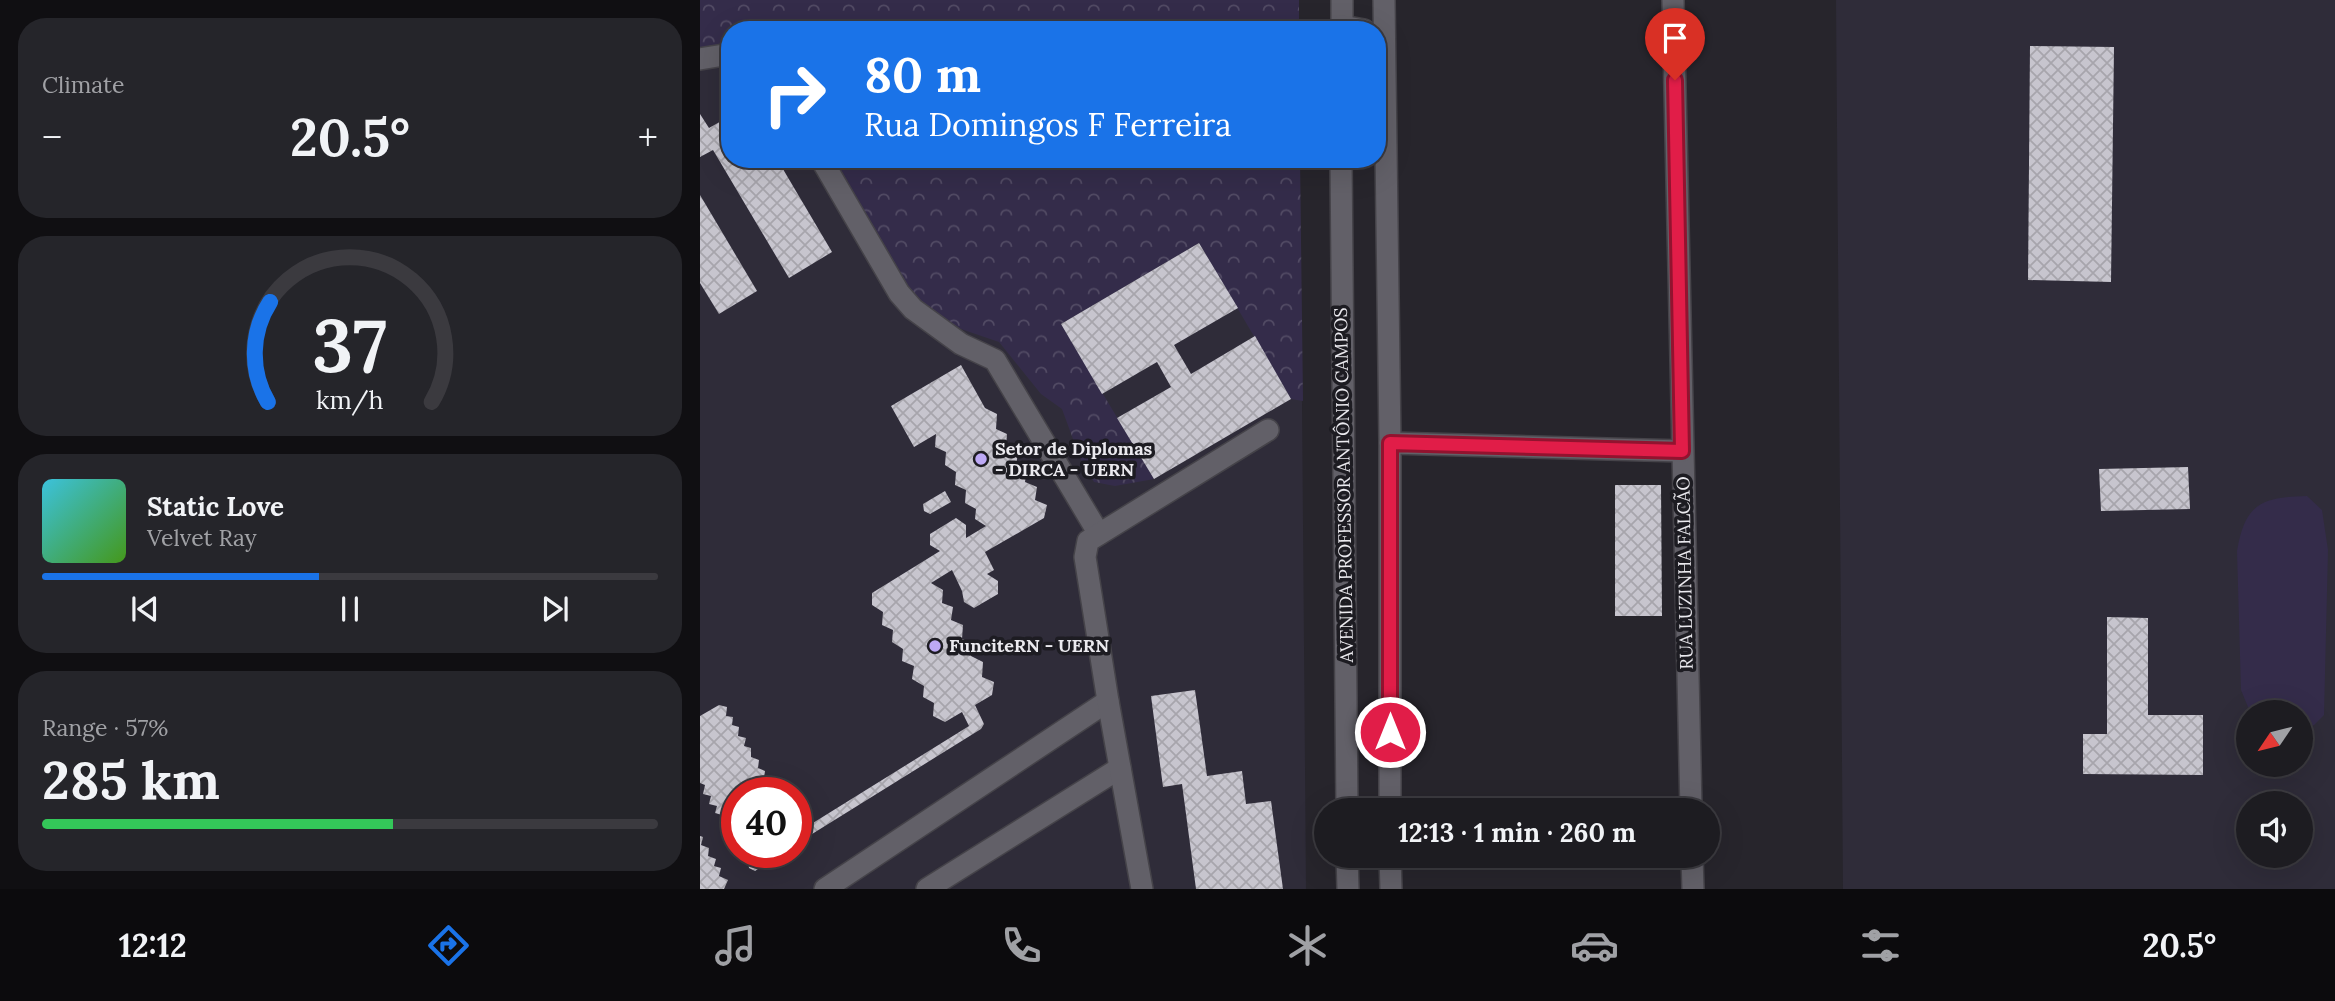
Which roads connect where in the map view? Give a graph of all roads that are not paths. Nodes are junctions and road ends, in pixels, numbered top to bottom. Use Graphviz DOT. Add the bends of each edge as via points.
graph roads {
  1 [pos="1342,0"];
  2 [pos="1384,0"];
  3 [pos="1673,0"];
  4 [pos="1342,21"];
  5 [pos="1379,21"];
  6 [pos="721,56"];
  7 [pos="700,59"];
  8 [pos="826,168"];
  9 [pos="1341,168"];
  10 [pos="1383,168"];
  11 [pos="1268,430"];
  12 [pos="1390,443"];
  13 [pos="1682,451"];
  14 [pos="1099,534"];
  15 [pos="1108,701"];
  16 [pos="1119,768"];
  17 [pos="1347,798"];
  18 [pos="1390,798"];
  19 [pos="1691,798"];
  20 [pos="1347,868"];
  21 [pos="1391,868"];
  22 [pos="1692,868"];
  23 [pos="825,889"];
  24 [pos="927,889"];
  25 [pos="1142,889"];
  26 [pos="1348,889"];
  27 [pos="1391,889"];
  28 [pos="1693,889"];
  1 -- 4 [label="street"];
  2 -- 5 [label="street"];
  3 -- 13 [label="street, RUA LUZINHA FALCÃO"];
  6 -- 7 [label="street"];
  8 -- 14 [label="street" via="899,293 913,309 961,344 995,360"];
  9 -- 17 [label="street, AVENIDA PROFESSOR ANTÔNIO CAMPOS"];
  10 -- 12 [label="street"];
  11 -- 14 [label="street"];
  12 -- 13 [label="street"];
  12 -- 18 [label="street"];
  13 -- 19 [label="street, RUA LUZINHA FALCÃO"];
  14 -- 15 [label="street" via="1088,541 1085,557"];
  15 -- 16 [label="street"];
  15 -- 23 [label="street"];
  16 -- 24 [label="street"];
  16 -- 25 [label="street"];
  20 -- 26 [label="street"];
  21 -- 27 [label="street"];
  22 -- 28 [label="street"];
}
